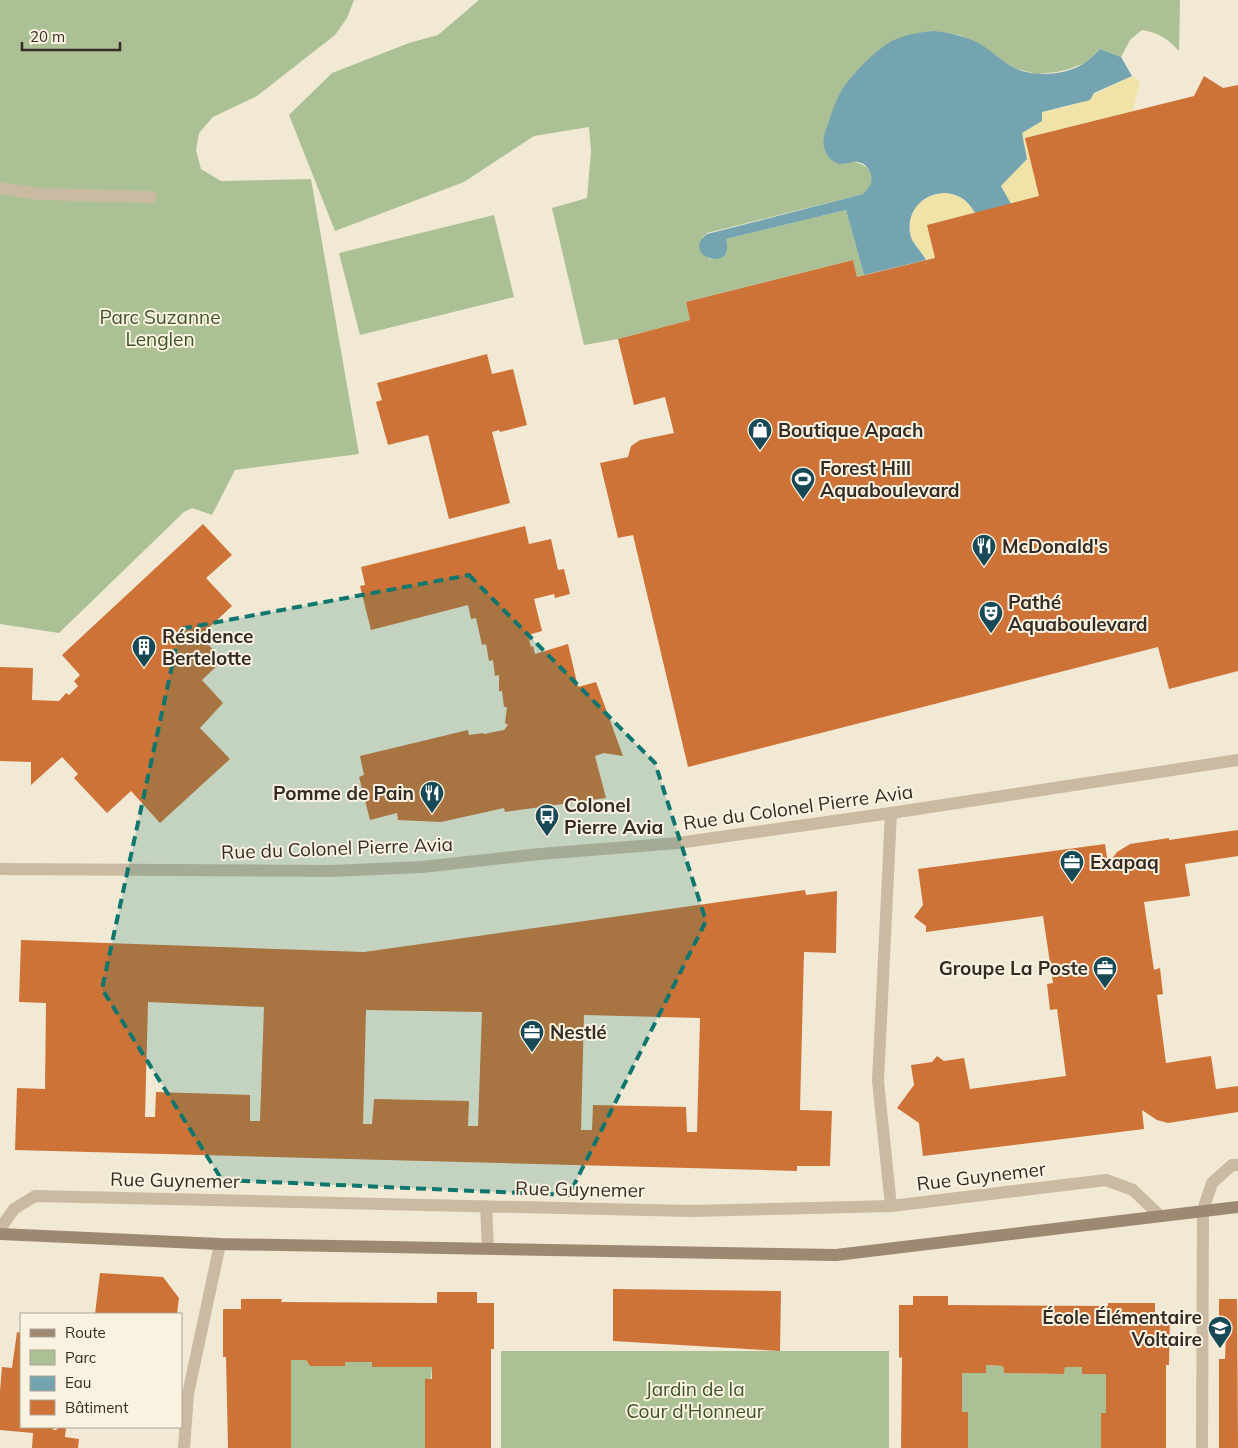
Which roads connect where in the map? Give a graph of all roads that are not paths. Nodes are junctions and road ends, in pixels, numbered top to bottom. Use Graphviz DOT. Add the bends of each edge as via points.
graph roads {
  1 [pos="0,188"];
  2 [pos="151,197"];
  3 [pos="1238,760"];
  4 [pos="891,813"];
  5 [pos="0,870"];
  6 [pos="1238,1165"];
  7 [pos="486,1206"];
  8 [pos="891,1206"];
  9 [pos="1238,1207"];
  10 [pos="1203,1210"];
  11 [pos="1159,1216"];
  12 [pos="0,1229"];
  13 [pos="0,1234"];
  14 [pos="220,1244"];
  15 [pos="488,1248"];
  16 [pos="184,1448"];
  17 [pos="1202,1448"];
  1 -- 2 [label="street" via="40,194"];
  3 -- 4 [label="street, Rue du Colonel Pierre Avia"];
  4 -- 5 [label="street, Rue du Colonel Pierre Avia" via="678,843 422,867 330,871"];
  4 -- 8 [label="street" via="878,1081"];
  6 -- 10 [label="street" via="1232,1166 1212,1183"];
  7 -- 8 [label="street, Rue Guynemer" via="690,1210"];
  7 -- 12 [label="street, Rue Guynemer" via="35,1196 14,1210"];
  7 -- 15 [label="street"];
  8 -- 11 [label="street, Rue Guynemer" via="1106,1180 1133,1190"];
  9 -- 10 [label="main road"];
  10 -- 11 [label="main road"];
  10 -- 17 [label="street"];
  11 -- 15 [label="main road" via="836,1254"];
  13 -- 14 [label="main road"];
  14 -- 15 [label="main road"];
  14 -- 16 [label="street" via="188,1394"];
}
